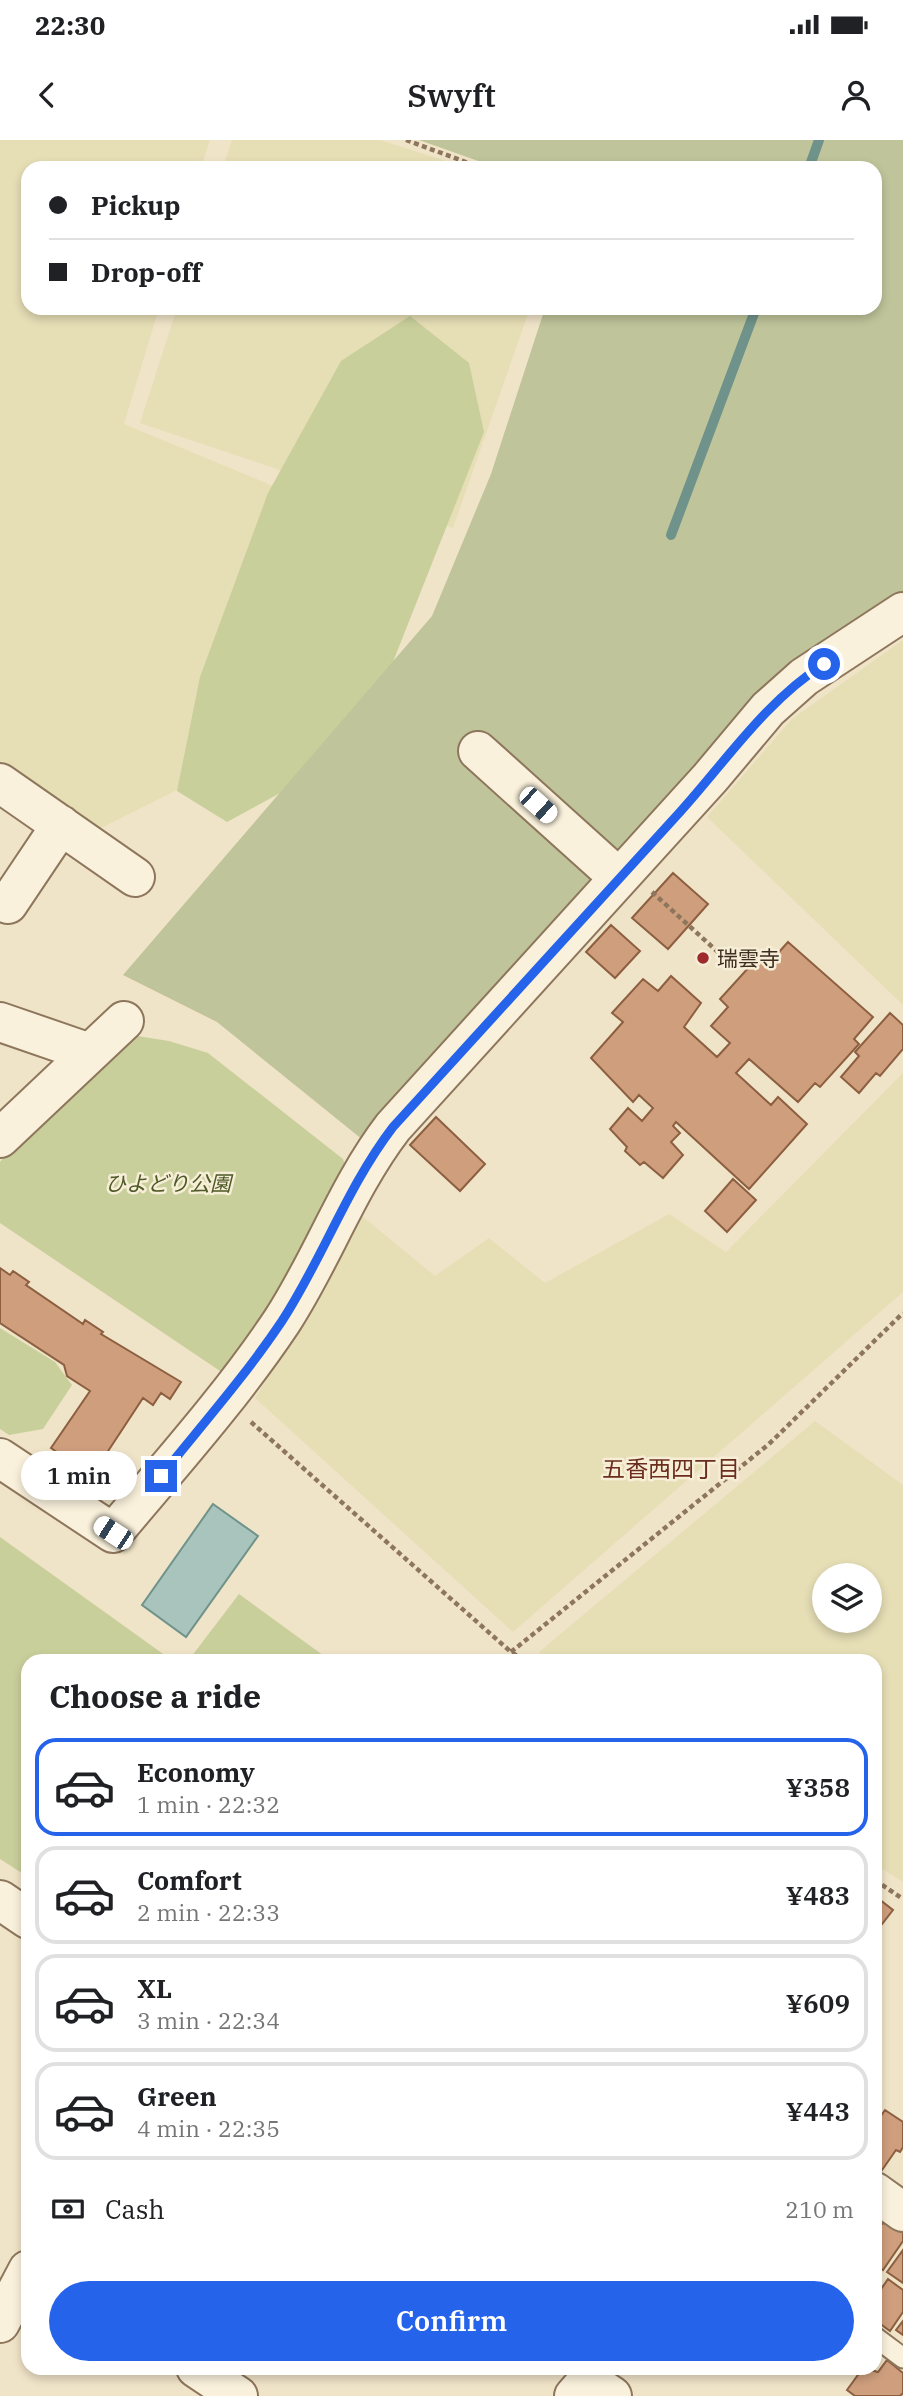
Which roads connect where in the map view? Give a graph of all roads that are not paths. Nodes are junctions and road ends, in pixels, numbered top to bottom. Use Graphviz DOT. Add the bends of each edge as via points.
graph roads {
  1 [pos="903,612"];
  2 [pos="478,751"];
  3 [pos="0,783"];
  4 [pos="61,825"];
  5 [pos="135,877"];
  6 [pos="635,884"];
  7 [pos="0,901"];
  8 [pos="124,1021"];
  9 [pos="0,1022"];
  10 [pos="90,1053"];
  11 [pos="0,1138"];
  12 [pos="0,1458"];
  13 [pos="0,1900"];
  14 [pos="21,1914"];
  15 [pos="882,2197"];
  16 [pos="903,2212"];
  17 [pos="21,2283"];
  18 [pos="0,2323"];
  19 [pos="882,2342"];
  20 [pos="903,2358"];
  21 [pos="207,2375"];
  22 [pos="238,2396"];
  23 [pos="574,2396"];
  24 [pos="611,2396"];
  1 -- 6 [label="street" via="804,677 768,709"];
  2 -- 6 [label="street"];
  3 -- 4 [label="street"];
  4 -- 5 [label="street"];
  4 -- 7 [label="street" via="8,904"];
  6 -- 12 [label="street" via="393,1127 366,1162 283,1319 224,1399 113,1533"];
  8 -- 10 [label="street"];
  9 -- 10 [label="street"];
  10 -- 11 [label="street"];
  13 -- 14 [label="street"];
  15 -- 16 [label="street"];
  17 -- 18 [label="street"];
  19 -- 20 [label="lane"];
  21 -- 22 [label="street"];
  23 -- 24 [label="street" via="588,2381"];
}
